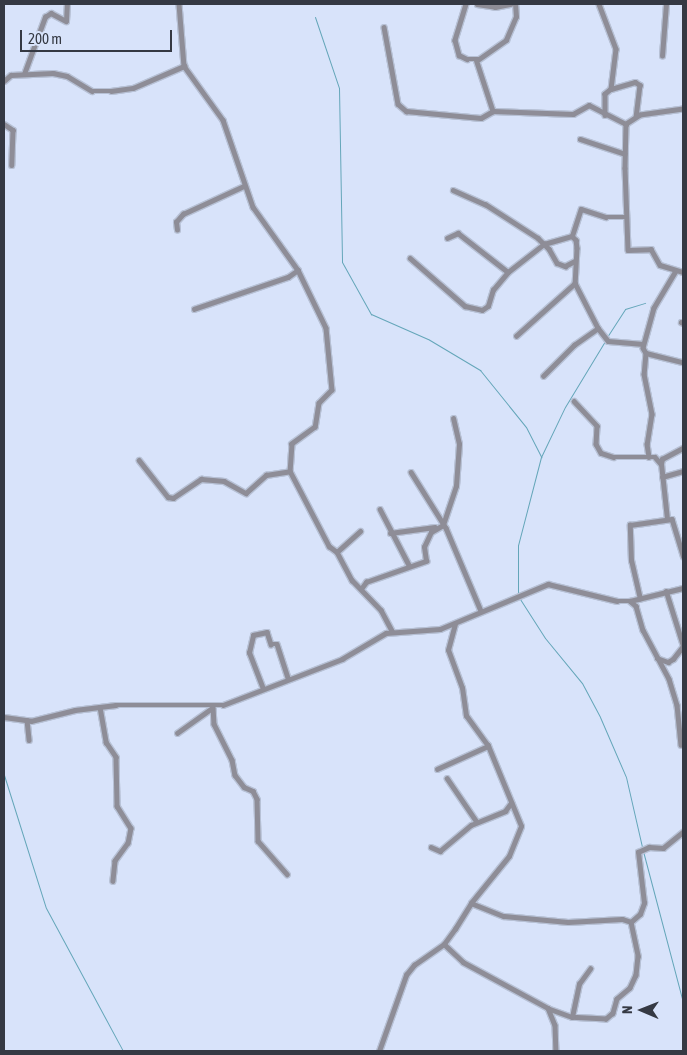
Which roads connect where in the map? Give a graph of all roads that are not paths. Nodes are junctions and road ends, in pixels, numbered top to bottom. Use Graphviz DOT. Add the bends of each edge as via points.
graph roads {
  1 [pos="67,4"];
  2 [pos="180,4"];
  3 [pos="466,4"];
  4 [pos="477,4"];
  5 [pos="513,4"];
  6 [pos="599,4"];
  7 [pos="666,4"];
  8 [pos="384,27"];
  9 [pos="662,56"];
  10 [pos="476,59"];
  11 [pos="184,66"];
  12 [pos="24,74"];
  13 [pos="4,79"];
  14 [pos="611,88"];
  15 [pos="683,110"];
  16 [pos="493,111"];
  17 [pos="604,115"];
  18 [pos="636,116"];
  19 [pos="4,124"];
  20 [pos="626,124"];
  21 [pos="580,139"];
  22 [pos="625,154"];
  23 [pos="12,165"];
  24 [pos="244,186"];
  25 [pos="453,190"];
  26 [pos="625,216"];
  27 [pos="177,230"];
  28 [pos="572,236"];
  29 [pos="447,238"];
  30 [pos="544,244"];
  31 [pos="410,258"];
  32 [pos="575,261"];
  33 [pos="298,270"];
  34 [pos="676,271"];
  35 [pos="508,272"];
  36 [pos="683,272"];
  37 [pos="575,283"];
  38 [pos="194,309"];
  39 [pos="598,328"];
  40 [pos="516,336"];
  41 [pos="643,344"];
  42 [pos="646,353"];
  43 [pos="683,362"];
  44 [pos="543,376"];
  45 [pos="574,401"];
  46 [pos="453,419"];
  47 [pos="683,448"];
  48 [pos="650,457"];
  49 [pos="139,460"];
  50 [pos="661,464"];
  51 [pos="290,471"];
  52 [pos="683,471"];
  53 [pos="410,472"];
  54 [pos="662,477"];
  55 [pos="380,509"];
  56 [pos="667,519"];
  57 [pos="441,526"];
  58 [pos="360,531"];
  59 [pos="390,533"];
  60 [pos="337,552"];
  61 [pos="683,556"];
  62 [pos="409,565"];
  63 [pos="683,588"];
  64 [pos="361,589"];
  65 [pos="666,592"];
  66 [pos="640,599"];
  67 [pos="630,601"];
  68 [pos="481,611"];
  69 [pos="455,624"];
  70 [pos="392,632"];
  71 [pos="683,646"];
  72 [pos="657,658"];
  73 [pos="288,678"];
  74 [pos="263,689"];
  75 [pos="214,706"];
  76 [pos="100,707"];
  77 [pos="4,717"];
  78 [pos="27,720"];
  79 [pos="177,733"];
  80 [pos="28,740"];
  81 [pos="681,745"];
  82 [pos="488,746"];
  83 [pos="436,769"];
  84 [pos="447,778"];
  85 [pos="512,803"];
  86 [pos="477,822"];
  87 [pos="683,832"];
  88 [pos="431,847"];
  89 [pos="287,874"];
  90 [pos="113,881"];
  91 [pos="471,903"];
  92 [pos="631,922"];
  93 [pos="444,944"];
  94 [pos="590,969"];
  95 [pos="548,1008"];
  96 [pos="572,1017"];
  97 [pos="379,1051"];
  98 [pos="556,1051"];
  1 -- 12 [label="street" via="66,21 51,13 45,17"];
  2 -- 11 [label="street"];
  3 -- 10 [label="street" via="455,46 461,58"];
  4 -- 5 [label="street" via="495,7"];
  5 -- 10 [label="street" via="516,17 506,40"];
  6 -- 14 [label="street" via="616,50"];
  7 -- 9 [label="street"];
  8 -- 16 [label="street" via="398,104 406,111 480,118"];
  10 -- 16 [label="street"];
  11 -- 12 [label="street" via="134,88 111,91 92,91 67,76 52,73"];
  11 -- 24 [label="street" via="223,120"];
  12 -- 13 [label="street"];
  14 -- 17 [label="street" via="605,94"];
  14 -- 18 [label="street" via="635,82 640,85"];
  15 -- 18 [label="street"];
  16 -- 17 [label="street" via="573,114 589,105"];
  17 -- 20 [label="street"];
  18 -- 20 [label="street"];
  19 -- 23 [label="street" via="13,130"];
  20 -- 22 [label="street"];
  21 -- 22 [label="street"];
  22 -- 26 [label="street"];
  24 -- 27 [label="street" via="183,214 176,222"];
  24 -- 33 [label="street" via="254,207"];
  25 -- 30 [label="street" via="485,204"];
  26 -- 28 [label="street" via="606,218 581,208"];
  26 -- 34 [label="street" via="627,248 651,249 660,265"];
  28 -- 30 [label="street"];
  28 -- 32 [label="street" via="576,240"];
  29 -- 35 [label="street" via="458,232"];
  30 -- 32 [label="street" via="557,262 566,266"];
  30 -- 35 [label="street"];
  31 -- 35 [label="street" via="468,308 486,309 493,290"];
  32 -- 37 [label="street"];
  33 -- 38 [label="street" via="288,277"];
  33 -- 51 [label="street" via="326,328 333,385 319,403 315,427 292,444"];
  34 -- 36 [label="street"];
  34 -- 41 [label="street" via="654,308"];
  37 -- 39 [label="street"];
  37 -- 40 [label="street"];
  39 -- 41 [label="street" via="608,341 619,345"];
  39 -- 44 [label="street" via="574,345"];
  41 -- 42 [label="street"];
  42 -- 43 [label="street"];
  42 -- 48 [label="street" via="644,374 652,414 647,444"];
  45 -- 48 [label="street" via="598,426 596,444 601,453 613,457"];
  46 -- 57 [label="street" via="459,444 459,466 451,509"];
  47 -- 50 [label="street" via="662,459"];
  48 -- 50 [label="street"];
  49 -- 51 [label="street" via="170,498 201,479 224,481 246,493 266,475"];
  50 -- 54 [label="street"];
  51 -- 60 [label="street" via="329,546"];
  52 -- 54 [label="street"];
  53 -- 57 [label="street" via="436,508"];
  54 -- 56 [label="street"];
  55 -- 59 [label="street"];
  56 -- 61 [label="street" via="674,522"];
  56 -- 66 [label="street" via="629,527 631,562"];
  57 -- 59 [label="street"];
  57 -- 62 [label="street" via="429,535 424,547 426,561"];
  57 -- 68 [label="street"];
  58 -- 60 [label="street"];
  59 -- 62 [label="street"];
  60 -- 64 [label="street" via="352,580"];
  62 -- 64 [label="street" via="366,582"];
  63 -- 65 [label="street"];
  64 -- 70 [label="street" via="381,610"];
  65 -- 66 [label="street"];
  65 -- 71 [label="street"];
  66 -- 67 [label="street"];
  67 -- 68 [label="street" via="602,599 548,584"];
  67 -- 72 [label="street" via="636,606"];
  68 -- 69 [label="street"];
  69 -- 70 [label="street" via="426,631"];
  69 -- 82 [label="street" via="448,650 452,666 462,688 466,716"];
  70 -- 73 [label="street" via="342,659"];
  71 -- 72 [label="street" via="668,662"];
  72 -- 81 [label="street" via="669,679 677,705"];
  73 -- 74 [label="street"];
  73 -- 74 [label="street" via="277,644 271,644 267,632 253,635 249,652"];
  74 -- 75 [label="street"];
  75 -- 76 [label="street" via="167,702"];
  75 -- 79 [label="street" via="209,713"];
  75 -- 89 [label="street" via="214,724 230,753 235,776 244,787 253,791 257,799 258,841"];
  76 -- 78 [label="street"];
  76 -- 90 [label="street" via="106,742 116,757 117,806 131,828 128,843 114,860"];
  77 -- 78 [label="street"];
  78 -- 80 [label="street"];
  82 -- 83 [label="street"];
  82 -- 85 [label="street"];
  84 -- 86 [label="street"];
  85 -- 86 [label="street" via="505,811"];
  85 -- 91 [label="street" via="521,826 509,856"];
  86 -- 88 [label="street" via="440,851"];
  87 -- 92 [label="street" via="663,848 649,847 638,852 644,903 640,914"];
  91 -- 92 [label="street" via="504,916 568,922 622,919"];
  91 -- 93 [label="street"];
  92 -- 96 [label="street" via="638,956 636,975 630,988 617,999 613,1013 606,1019"];
  93 -- 95 [label="street" via="463,962"];
  93 -- 97 [label="street" via="414,965 406,975"];
  94 -- 96 [label="street" via="579,984"];
  95 -- 96 [label="street"];
  95 -- 98 [label="street" via="555,1025"];
}
